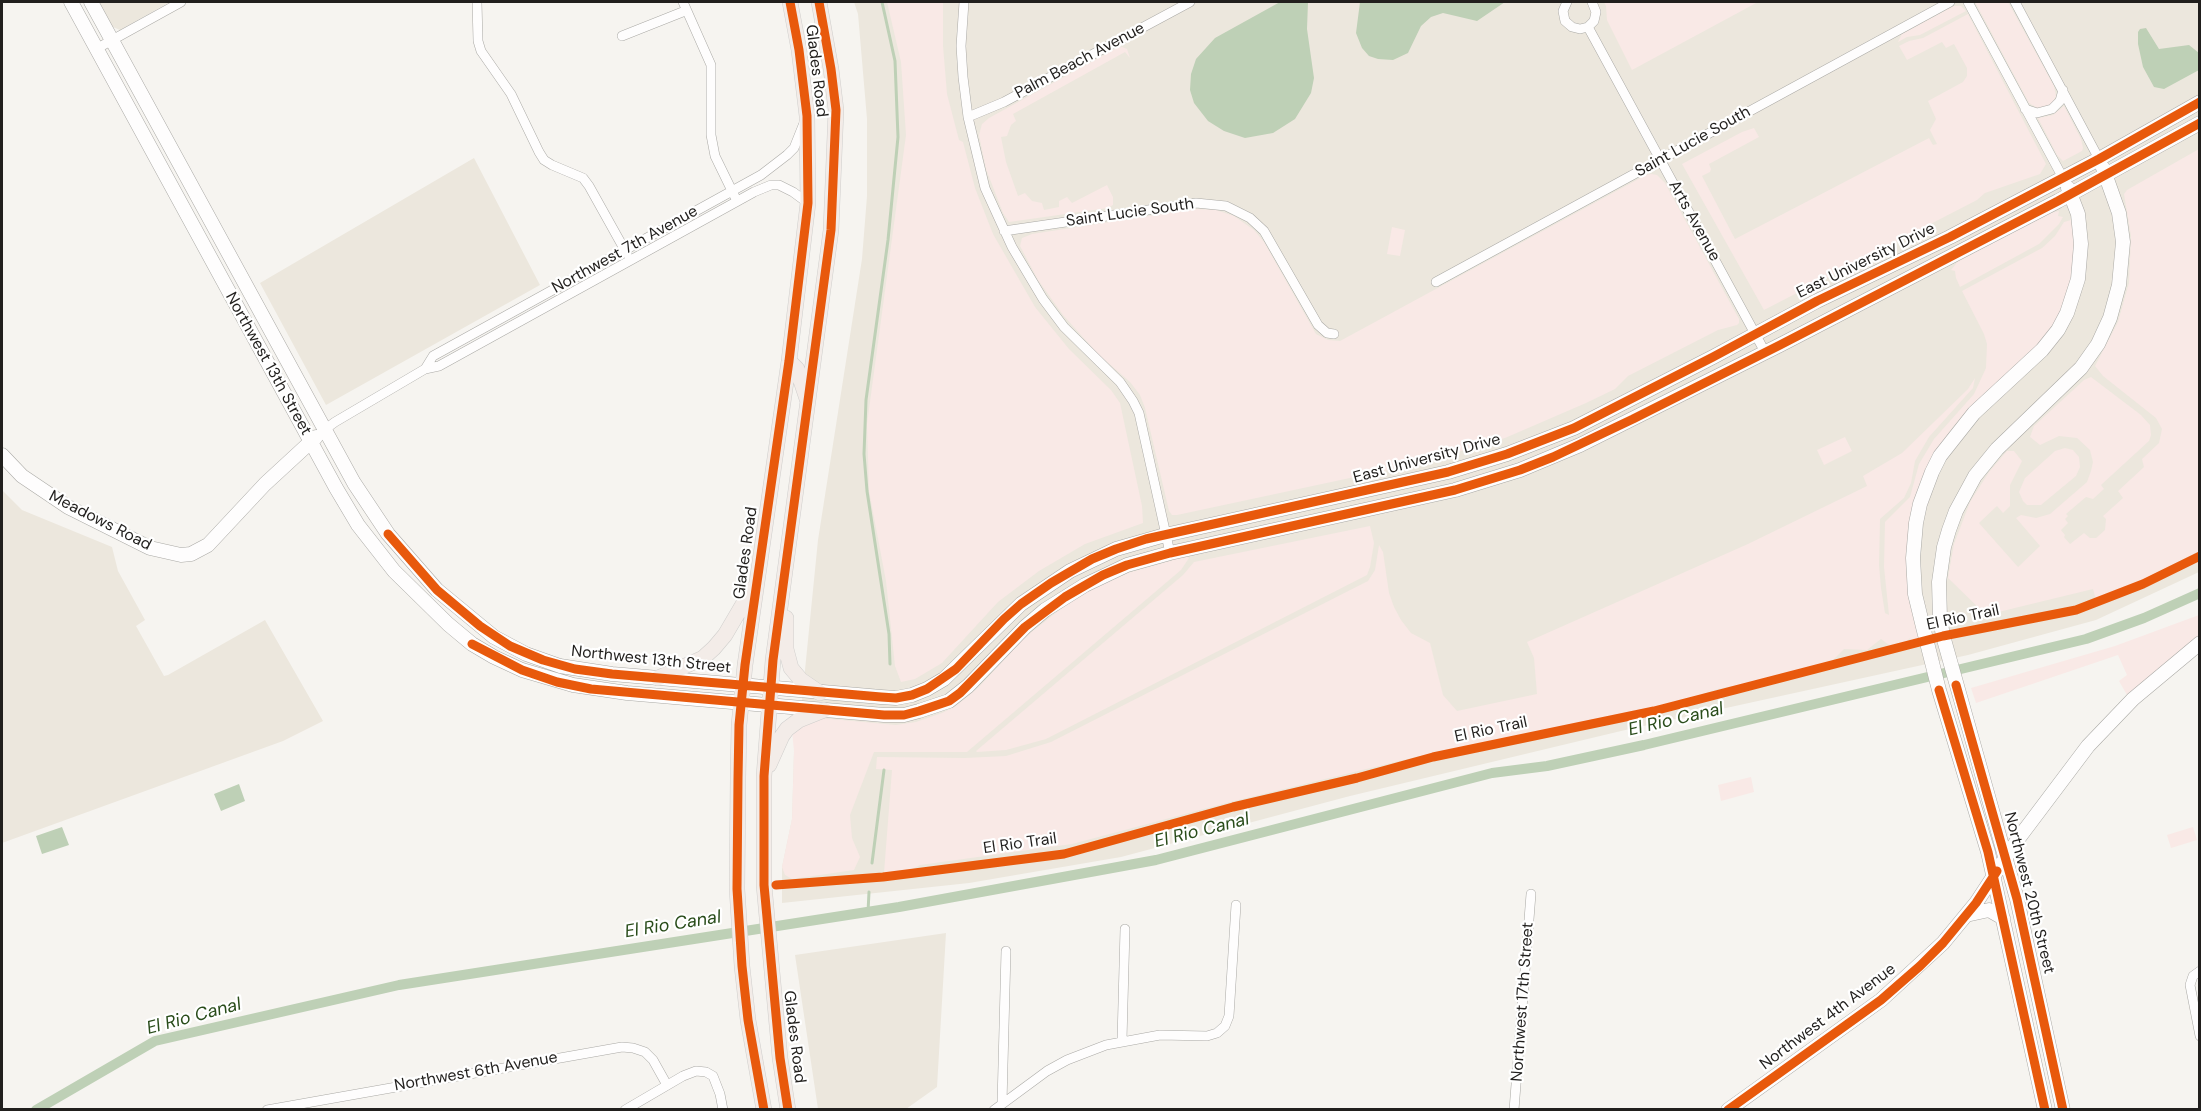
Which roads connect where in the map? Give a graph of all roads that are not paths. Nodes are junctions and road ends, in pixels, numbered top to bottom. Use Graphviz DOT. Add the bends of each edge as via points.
graph roads {
  1 [pos="71,2"];
  2 [pos="91,2"];
  3 [pos="181,2"];
  4 [pos="477,2"];
  5 [pos="790,2"];
  6 [pos="819,2"];
  7 [pos="964,2"];
  8 [pos="1190,2"];
  9 [pos="1567,2"];
  10 [pos="1592,2"];
  11 [pos="1950,2"];
  12 [pos="1968,2"];
  13 [pos="2015,2"];
  14 [pos="684,6"];
  15 [pos="1588,27"];
  16 [pos="622,36"];
  17 [pos="111,41"];
  18 [pos="96,49"];
  19 [pos="2063,90"];
  20 [pos="2199,102"];
  21 [pos="2025,109"];
  22 [pos="807,116"];
  23 [pos="968,117"];
  24 [pos="2199,123"];
  25 [pos="1660,159"];
  26 [pos="2099,159"];
  27 [pos="2106,175"];
  28 [pos="2063,178"];
  29 [pos="732,191"];
  30 [pos="2071,194"];
  31 [pos="737,201"];
  32 [pos="808,202"];
  33 [pos="1004,231"];
  34 [pos="625,250"];
  35 [pos="630,260"];
  36 [pos="1436,282"];
  37 [pos="1755,333"];
  38 [pos="1334,334"];
  39 [pos="1765,352"];
  40 [pos="789,361"];
  41 [pos="425,369"];
  42 [pos="808,402"];
  43 [pos="324,430"];
  44 [pos="311,441"];
  45 [pos="2,455"];
  46 [pos="1165,535"];
  47 [pos="1170,552"];
  48 [pos="785,570"];
  49 [pos="757,582"];
  50 [pos="2199,643"];
  51 [pos="658,678"];
  52 [pos="743,684"];
  53 [pos="771,687"];
  54 [pos="820,693"];
  55 [pos="741,702"];
  56 [pos="769,705"];
  57 [pos="824,710"];
  58 [pos="1964,713"];
  59 [pos="1947,718"];
  60 [pos="764,776"];
  61 [pos="2006,856"];
  62 [pos="1994,876"];
  63 [pos="1531,894"];
  64 [pos="1236,906"];
  65 [pos="1966,915"];
  66 [pos="2003,918"];
  67 [pos="1125,929"];
  68 [pos="1006,951"];
  69 [pos="2196,974"];
  70 [pos="2199,1036"];
  71 [pos="1122,1040"];
  72 [pos="667,1085"];
  73 [pos="998,1106"];
  74 [pos="2062,1106"];
  75 [pos="2045,1107"];
  76 [pos="267,1110"];
  77 [pos="625,1110"];
  78 [pos="723,1110"];
  79 [pos="764,1110"];
  80 [pos="788,1110"];
  81 [pos="1514,1110"];
  82 [pos="1728,1110"];
  1 -- 18 [label="street, Northwest 13th Street"];
  2 -- 17 [label="street, Northwest 13th Street"];
  3 -- 17 [label="street"];
  4 -- 34 [label="street" via="481,51 511,94 539,152 552,165 583,178"];
  5 -- 22 [label="main road, Glades Road"];
  6 -- 42 [label="main road, Glades Road" via="836,110 831,230"];
  7 -- 23 [label="street" via="961,46"];
  8 -- 23 [label="street, Palm Beach Avenue" via="1004,102"];
  9 -- 15 [label="street" via="1563,16 1569,25"];
  10 -- 15 [label="street" via="1596,16"];
  11 -- 25 [label="street, Saint Lucie South"];
  12 -- 21 [label="street, Northwest 20th Street"];
  13 -- 19 [label="street, Northwest 20th Street"];
  14 -- 16 [label="street"];
  14 -- 29 [label="street" via="711,65 711,135 715,156"];
  15 -- 25 [label="street, Arts Avenue"];
  17 -- 18 [label="street"];
  17 -- 43 [label="street, Northwest 13th Street"];
  18 -- 44 [label="street, Northwest 13th Street"];
  19 -- 21 [label="street" via="2060,101 2045,113"];
  19 -- 26 [label="street, Northwest 20th Street"];
  20 -- 26 [label="street, East University Drive"];
  21 -- 28 [label="street, Northwest 20th Street"];
  22 -- 29 [label="street, Northwest 7th Avenue" via="794,148 761,175"];
  22 -- 32 [label="main road, Glades Road"];
  23 -- 33 [label="street" via="983,181"];
  24 -- 27 [label="street, East University Drive"];
  25 -- 36 [label="street, Saint Lucie South"];
  25 -- 37 [label="street, Arts Avenue"];
  26 -- 27 [label="street, Northwest 20th Street"];
  26 -- 28 [label="street, East University Drive"];
  27 -- 30 [label="street, East University Drive"];
  27 -- 58 [label="street, Northwest 20th Street" via="2124,242 2110,318 2081,368 1996,448 1975,476 1956,511 1944,547 1939,582 1940,618"];
  28 -- 30 [label="street, Northwest 20th Street"];
  28 -- 37 [label="street, East University Drive"];
  29 -- 31 [label="street"];
  29 -- 34 [label="street, Northwest 7th Avenue"];
  30 -- 39 [label="street, East University Drive"];
  30 -- 59 [label="street, Northwest 20th Street" via="2078,214 2081,252 2078,279 2067,313 2042,350 1961,427 1932,472 1920,504 1913,558 1915,594"];
  31 -- 32 [label="street, Northwest 7th Avenue" via="771,184 780,185"];
  31 -- 35 [label="street, Northwest 7th Avenue"];
  32 -- 40 [label="main road, Glades Road"];
  33 -- 38 [label="street, Saint Lucie South" via="1196,203 1226,206 1250,218 1264,231 1318,325"];
  33 -- 46 [label="street" via="1064,327 1120,382 1133,401 1139,413"];
  34 -- 35 [label="street"];
  34 -- 41 [label="street, Northwest 7th Avenue" via="433,356"];
  35 -- 41 [label="street, Northwest 7th Avenue" via="439,366"];
  37 -- 39 [label="street, Arts Avenue"];
  37 -- 46 [label="street, East University Drive" via="1585,423 1496,458 1422,479"];
  39 -- 47 [label="street, East University Drive" via="1591,440 1520,470 1435,495"];
  40 -- 42 [label="main road" via="797,369"];
  40 -- 49 [label="main road, Glades Road"];
  41 -- 43 [label="street, Northwest 7th Avenue"];
  42 -- 48 [label="main road, Glades Road"];
  43 -- 44 [label="street, Northwest 7th Avenue"];
  43 -- 51 [label="street, Northwest 13th Street" via="354,483 399,548 437,590 494,637 560,666"];
  44 -- 45 [label="street, Meadows Road" via="208,545 181,555 150,548 68,507 22,476"];
  44 -- 55 [label="street, Northwest 13th Street" via="358,525 394,571 432,610 483,651 522,670 573,686"];
  46 -- 47 [label="street"];
  46 -- 54 [label="street, East University Drive" via="1116,549 1051,583 1004,619 956,669 927,689 896,698"];
  47 -- 57 [label="street, East University Drive" via="1103,575 1065,597 1024,627 949,701 904,715"];
  48 -- 53 [label="main road, Glades Road"];
  48 -- 54 [label="main road" via="789,661 797,677"];
  49 -- 51 [label="main road" via="714,648 703,658"];
  49 -- 52 [label="main road, Glades Road"];
  50 -- 61 [label="street, Northwest 4th Avenue" via="2107,725"];
  51 -- 52 [label="street, Northwest 13th Street"];
  52 -- 53 [label="street, East University Drive"];
  52 -- 55 [label="main road, Glades Road"];
  53 -- 54 [label="street, East University Drive"];
  53 -- 56 [label="main road, Glades Road"];
  55 -- 56 [label="street, East University Drive"];
  55 -- 79 [label="main road, Glades Road" via="737,888 742,966"];
  56 -- 57 [label="street, East University Drive"];
  56 -- 60 [label="main road, Glades Road"];
  57 -- 60 [label="main road" via="799,720 785,731"];
  58 -- 59 [label="street"];
  58 -- 61 [label="street, Northwest 20th Street"];
  59 -- 62 [label="street, Northwest 20th Street"];
  60 -- 80 [label="main road, Glades Road" via="764,885"];
  61 -- 62 [label="street, Northwest 4th Avenue"];
  61 -- 74 [label="street, Northwest 20th Street"];
  62 -- 65 [label="street, Northwest 4th Avenue"];
  62 -- 66 [label="street, Northwest 20th Street"];
  63 -- 81 [label="street, Northwest 17th Street"];
  64 -- 71 [label="street" via="1229,1016 1225,1026 1207,1036 1160,1035"];
  65 -- 66 [label="street" via="1989,910"];
  65 -- 82 [label="street, Northwest 4th Avenue" via="1942,944 1881,1000"];
  66 -- 75 [label="street, Northwest 20th Street"];
  67 -- 71 [label="street"];
  68 -- 73 [label="street"];
  69 -- 70 [label="street" via="2190,994"];
  71 -- 73 [label="street" via="1067,1060"];
  72 -- 76 [label="street, Northwest 6th Avenue" via="645,1052 622,1047"];
  72 -- 77 [label="street"];
  72 -- 78 [label="street" via="696,1071 706,1072 717,1084"];
  74 -- 75 [label="street"];
}
